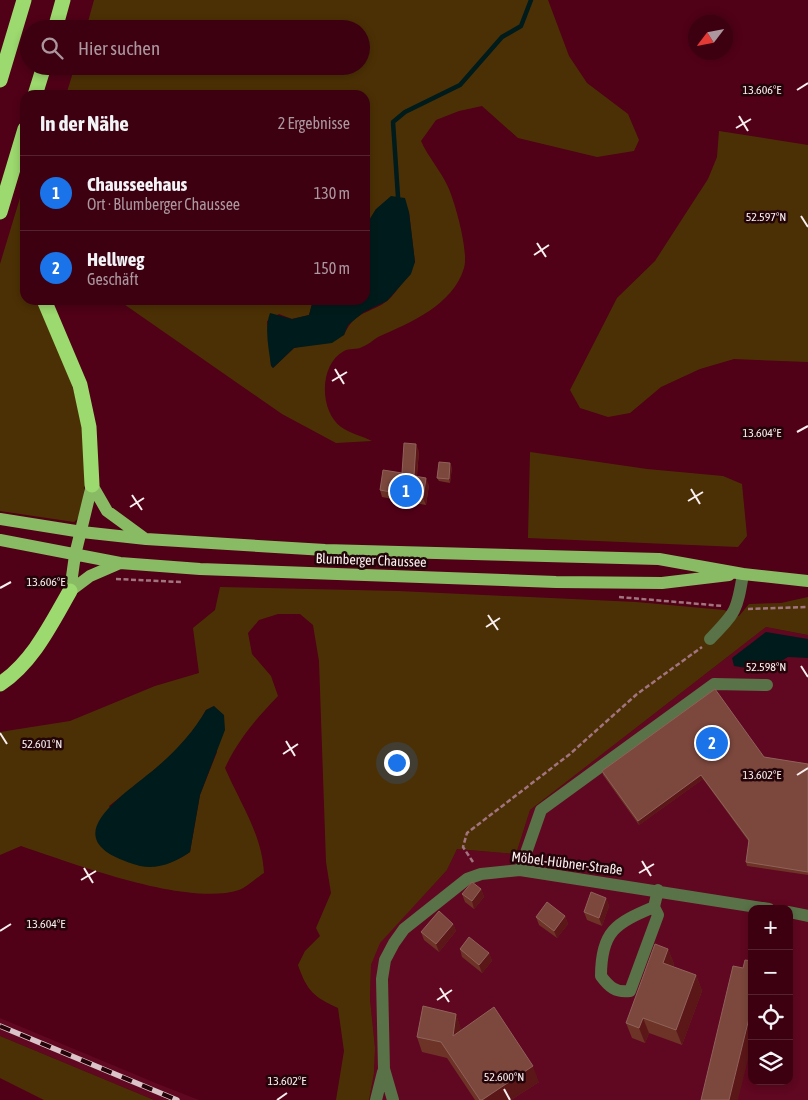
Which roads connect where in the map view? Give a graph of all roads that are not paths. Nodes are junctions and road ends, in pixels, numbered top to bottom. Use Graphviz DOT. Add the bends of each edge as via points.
graph roads {
  1 [pos="24,0"];
  2 [pos="64,0"];
  3 [pos="58,20"];
  4 [pos="41,75"];
  5 [pos="0,80"];
  6 [pos="37,90"];
  7 [pos="20,145"];
  8 [pos="0,212"];
  9 [pos="46,305"];
  10 [pos="92,485"];
  11 [pos="0,519"];
  12 [pos="82,532"];
  13 [pos="146,539"];
  14 [pos="0,540"];
  15 [pos="75,555"];
  16 [pos="120,563"];
  17 [pos="744,574"];
  18 [pos="808,581"];
  19 [pos="70,591"];
  20 [pos="710,639"];
  21 [pos="0,684"];
  22 [pos="767,685"];
  23 [pos="520,870"];
  24 [pos="658,890"];
  25 [pos="748,905"];
  26 [pos="654,907"];
  27 [pos="793,913"];
  28 [pos="808,916"];
  29 [pos="384,1069"];
  30 [pos="376,1100"];
  31 [pos="394,1100"];
  1 -- 5 [label="highway"];
  2 -- 3 [label="highway"];
  4 -- 6 [label="highway"];
  7 -- 8 [label="highway"];
  9 -- 10 [label="highway" via="80,385 90,427"];
  10 -- 12 [label="main road"];
  10 -- 13 [label="main road" via="107,511"];
  11 -- 12 [label="main road, Blumberger Chaussee"];
  12 -- 13 [label="main road, Blumberger Chaussee"];
  12 -- 15 [label="main road"];
  13 -- 17 [label="main road, Blumberger Chaussee" via="330,550 659,559"];
  14 -- 15 [label="main road, Blumberger Chaussee"];
  15 -- 16 [label="main road, Blumberger Chaussee"];
  15 -- 19 [label="main road"];
  16 -- 17 [label="main road, Blumberger Chaussee" via="200,569 556,582 662,583"];
  16 -- 19 [label="main road" via="90,576"];
  17 -- 18 [label="main road, Blumberger Chaussee"];
  17 -- 20 [label="street" via="738,607"];
  19 -- 21 [label="highway" via="44,638"];
  22 -- 23 [label="street" via="714,684 541,810"];
  23 -- 24 [label="street, Möbel-Hübner-Straße"];
  23 -- 29 [label="street, Möbel-Hübner-Straße" via="481,874 467,879 404,929 385,960 382,979"];
  24 -- 25 [label="street, Möbel-Hübner-Straße"];
  24 -- 26 [label="street"];
  26 -- 26 [label="street" via="612,929 601,959 601,976 610,988 630,991 658,915"];
  27 -- 28 [label="street"];
  29 -- 30 [label="street, Möbel-Hübner-Straße"];
  29 -- 31 [label="street, Möbel-Hübner-Straße"];
}
